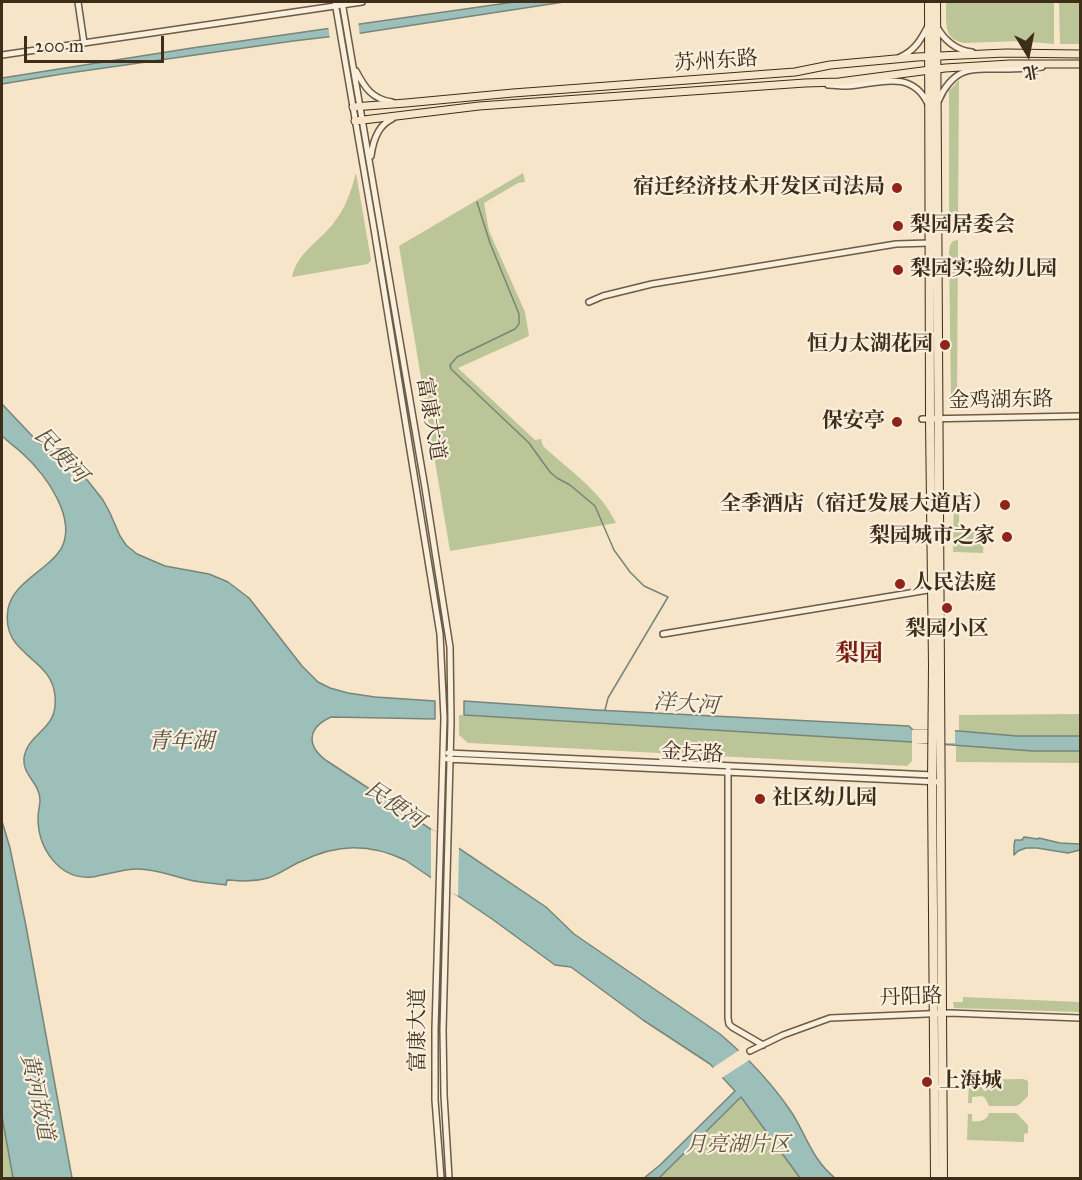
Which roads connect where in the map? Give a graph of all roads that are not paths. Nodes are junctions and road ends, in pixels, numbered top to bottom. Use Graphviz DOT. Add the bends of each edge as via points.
graph roads {
  1 [pos="78,2"];
  2 [pos="362,2"];
  3 [pos="929,2"];
  4 [pos="936,2"];
  5 [pos="335,3"];
  6 [pos="342,3"];
  7 [pos="933,23"];
  8 [pos="84,43"];
  9 [pos="1060,54"];
  10 [pos="1080,54"];
  11 [pos="2,55"];
  12 [pos="968,55"];
  13 [pos="933,57"];
  14 [pos="896,59"];
  15 [pos="352,62"];
  16 [pos="1059,64"];
  17 [pos="1080,64"];
  18 [pos="968,67"];
  19 [pos="933,70"];
  20 [pos="805,83"];
  21 [pos="406,103"];
  22 [pos="357,107"];
  23 [pos="934,107"];
  24 [pos="407,114"];
  25 [pos="359,121"];
  26 [pos="370,164"];
  27 [pos="363,167"];
  28 [pos="930,243"];
  29 [pos="589,302"];
  30 [pos="409,393"];
  31 [pos="400,394"];
  32 [pos="1080,416"];
  33 [pos="930,418"];
  34 [pos="416,435"];
  35 [pos="407,436"];
  36 [pos="935,589"];
  37 [pos="663,634"];
  38 [pos="442,756"];
  39 [pos="450,756"];
  40 [pos="728,769"];
  41 [pos="936,779"];
  42 [pos="441,790"];
  43 [pos="449,791"];
  44 [pos="938,1013"];
  45 [pos="1080,1018"];
  46 [pos="763,1045"];
  47 [pos="750,1051"];
  48 [pos="441,1179"];
  49 [pos="449,1179"];
  50 [pos="935,1179"];
  51 [pos="943,1179"];
  1 -- 8 [label="street"];
  2 -- 6 [label="street"];
  3 -- 7 [label="highway"];
  4 -- 7 [label="highway"];
  5 -- 6 [label="street"];
  5 -- 8 [label="street"];
  5 -- 22 [label="street, 富康大道"];
  6 -- 15 [label="street, 富康大道"];
  7 -- 9 [label="street" via="945,38 965,51"];
  7 -- 13 [label="highway"];
  7 -- 14 [label="street" via="914,49"];
  8 -- 11 [label="street"];
  9 -- 10 [label="main road, 苏州东路"];
  9 -- 12 [label="main road, 苏州东路"];
  12 -- 13 [label="main road, 苏州东路"];
  12 -- 18 [label="street"];
  13 -- 14 [label="main road, 苏州东路"];
  13 -- 19 [label="highway"];
  14 -- 21 [label="main road, 苏州东路" via="795,72"];
  15 -- 21 [label="street" via="373,95 385,101"];
  15 -- 22 [label="street, 富康大道"];
  16 -- 17 [label="main road, 苏州东路"];
  16 -- 18 [label="main road, 苏州东路"];
  16 -- 23 [label="street" via="963,72 944,90"];
  18 -- 19 [label="main road, 苏州东路"];
  19 -- 20 [label="main road, 苏州东路"];
  19 -- 23 [label="highway"];
  20 -- 23 [label="street" via="846,86 905,82 919,90"];
  20 -- 24 [label="main road, 苏州东路"];
  21 -- 22 [label="main road, 苏州东路"];
  22 -- 25 [label="street, 富康大道"];
  23 -- 28 [label="highway"];
  23 -- 33 [label="highway"];
  24 -- 25 [label="main road, 苏州东路"];
  24 -- 26 [label="street" via="388,120 380,129"];
  25 -- 26 [label="street, 富康大道"];
  25 -- 27 [label="street, 富康大道"];
  26 -- 27 [label="street"];
  26 -- 30 [label="street, 富康大道"];
  27 -- 31 [label="street, 富康大道"];
  28 -- 29 [label="street" via="896,244 652,284"];
  28 -- 33 [label="highway"];
  30 -- 31 [label="street"];
  30 -- 34 [label="street, 富康大道"];
  31 -- 35 [label="street, 富康大道"];
  32 -- 33 [label="street, 金鸡湖东路"];
  33 -- 36 [label="highway"];
  34 -- 35 [label="street"];
  34 -- 39 [label="street, 富康大道" via="450,647"];
  35 -- 38 [label="street, 富康大道" via="441,634"];
  36 -- 37 [label="street"];
  36 -- 41 [label="highway"];
  38 -- 39 [label="street, 金坛路"];
  38 -- 42 [label="street, 富康大道"];
  39 -- 40 [label="street, 金坛路"];
  39 -- 43 [label="street, 富康大道"];
  40 -- 41 [label="street, 金坛路"];
  40 -- 46 [label="street" via="728,1018 732,1027"];
  41 -- 44 [label="highway"];
  42 -- 43 [label="street"];
  42 -- 48 [label="street, 富康大道" via="435,1008 435,1100"];
  43 -- 49 [label="street, 富康大道" via="443,1030"];
  44 -- 45 [label="street, 丹阳路"];
  44 -- 46 [label="street, 丹阳路" via="830,1018"];
  44 -- 50 [label="highway"];
  44 -- 51 [label="highway"];
  46 -- 47 [label="street, 丹阳路"];
}
